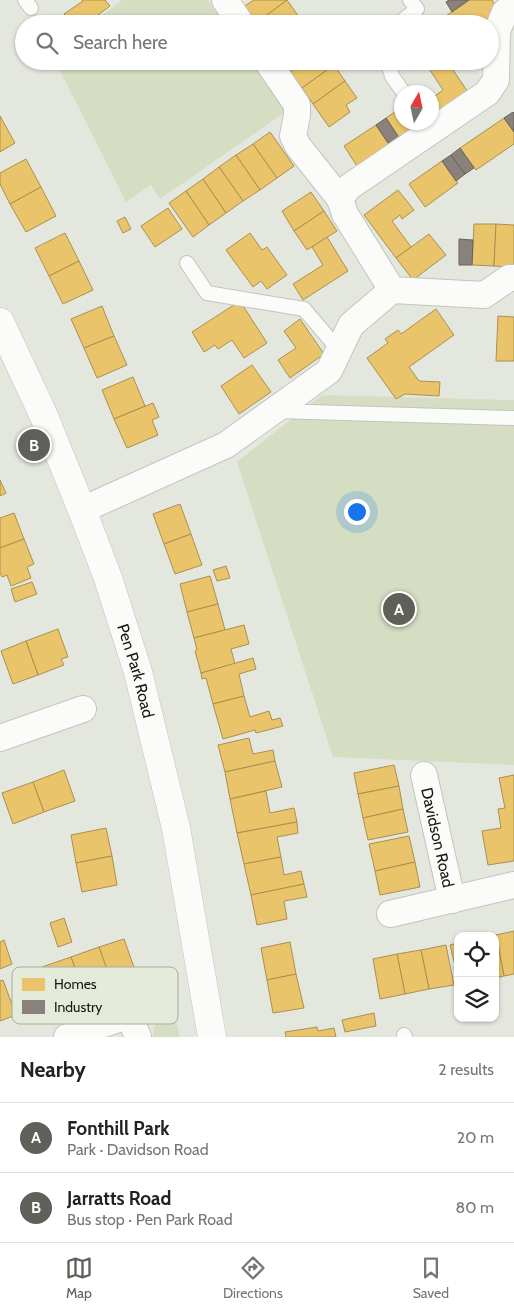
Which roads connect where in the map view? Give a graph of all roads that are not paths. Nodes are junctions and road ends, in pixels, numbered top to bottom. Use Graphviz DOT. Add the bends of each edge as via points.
graph roads {
  1 [pos="225,0"];
  2 [pos="410,0"];
  3 [pos="514,6"];
  4 [pos="235,15"];
  5 [pos="409,15"];
  6 [pos="499,26"];
  7 [pos="273,70"];
  8 [pos="390,70"];
  9 [pos="496,70"];
  10 [pos="398,85"];
  11 [pos="340,199"];
  12 [pos="187,263"];
  13 [pos="514,278"];
  14 [pos="392,290"];
  15 [pos="0,322"];
  16 [pos="338,349"];
  17 [pos="274,411"];
  18 [pos="514,418"];
  19 [pos="82,510"];
  20 [pos="83,709"];
  21 [pos="0,738"];
  22 [pos="424,775"];
  23 [pos="514,885"];
  24 [pos="452,900"];
  25 [pos="390,914"];
  26 [pos="133,1026"];
  27 [pos="68,1037"];
  28 [pos="212,1037"];
  1 -- 4 [label="street"];
  2 -- 5 [label="lane" via="417,9"];
  3 -- 6 [label="street" via="505,12"];
  7 -- 11 [label="street" via="297,106 293,136 298,146"];
  8 -- 10 [label="lane"];
  9 -- 11 [label="street" via="496,80 487,93 429,128 349,187"];
  11 -- 14 [label="street" via="345,214"];
  12 -- 16 [label="lane" via="207,293 304,309"];
  13 -- 14 [label="street" via="484,295"];
  14 -- 16 [label="street" via="352,325"];
  15 -- 19 [label="street, Pen Park Road" via="43,414"];
  16 -- 17 [label="street" via="329,370"];
  17 -- 18 [label="lane"];
  17 -- 19 [label="street" via="226,445"];
  19 -- 28 [label="street, Pen Park Road" via="138,672 163,773 176,828"];
  20 -- 21 [label="street"];
  22 -- 24 [label="street, Davidson Road"];
  23 -- 24 [label="street, Davidson Road"];
  24 -- 25 [label="street, Davidson Road"];
  26 -- 27 [label="street"];
}
